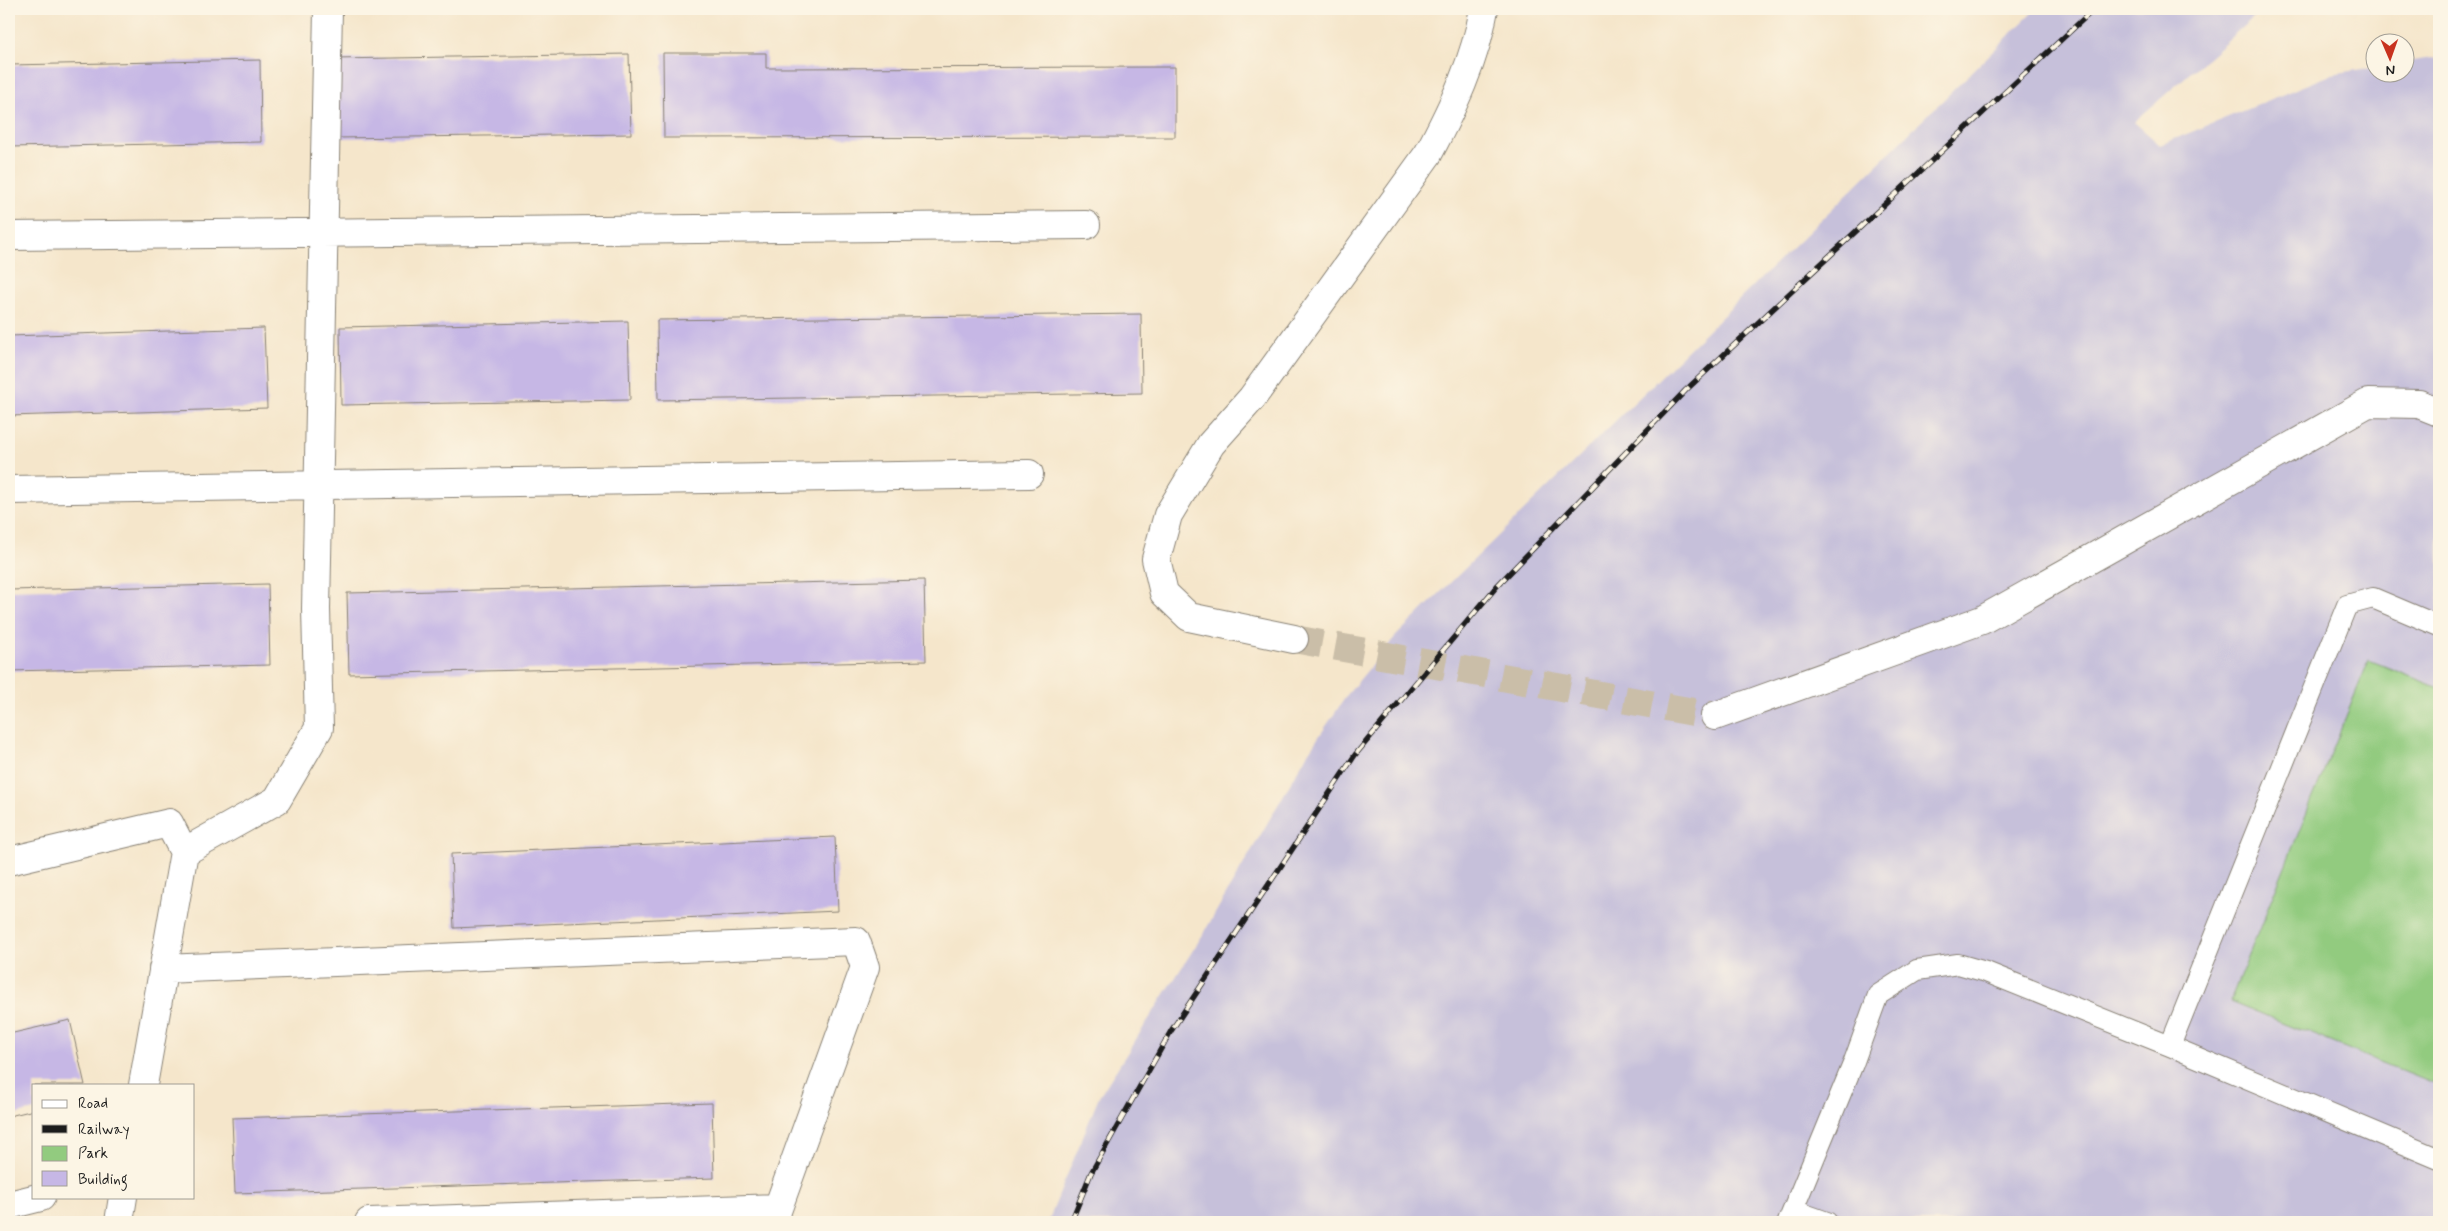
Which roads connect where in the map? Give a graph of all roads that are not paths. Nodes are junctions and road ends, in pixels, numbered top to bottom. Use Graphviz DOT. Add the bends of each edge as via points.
graph roads {
  1 [pos="328,9"];
  2 [pos="1484,9"];
  3 [pos="1086,224"];
  4 [pos="323,233"];
  5 [pos="9,236"];
  6 [pos="2439,412"];
  7 [pos="1029,474"];
  8 [pos="319,484"];
  9 [pos="9,490"];
  10 [pos="2439,626"];
  11 [pos="1294,639"];
  12 [pos="1715,716"];
  13 [pos="184,852"];
  14 [pos="9,861"];
  15 [pos="163,969"];
  16 [pos="2170,1046"];
  17 [pos="143,1084"];
  18 [pos="2439,1159"];
  19 [pos="37,1198"];
  20 [pos="123,1198"];
  21 [pos="9,1205"];
  22 [pos="775,1215"];
  23 [pos="1790,1216"];
  24 [pos="119,1222"];
  25 [pos="369,1222"];
  26 [pos="1826,1222"];
  1 -- 4 [label="street"];
  2 -- 11 [label="street" via="1470,66 1428,154 1252,398 1211,444 1168,515 1156,559 1164,593 1189,617"];
  3 -- 4 [label="street"];
  4 -- 5 [label="street"];
  4 -- 8 [label="street"];
  6 -- 12 [label="street" via="2419,404 2368,403 1982,620"];
  7 -- 8 [label="street"];
  8 -- 9 [label="street"];
  8 -- 13 [label="street" via="316,609 319,728 276,800"];
  10 -- 16 [label="lane" via="2373,598 2347,605"];
  13 -- 14 [label="street" via="168,823"];
  13 -- 15 [label="street"];
  15 -- 17 [label="street"];
  15 -- 22 [label="street" via="856,941 865,967"];
  16 -- 18 [label="lane"];
  16 -- 23 [label="lane" via="1986,972 1958,964 1917,970 1878,995"];
  19 -- 21 [label="street"];
  20 -- 24 [label="street"];
  22 -- 25 [label="street"];
  23 -- 26 [label="lane"];
}
